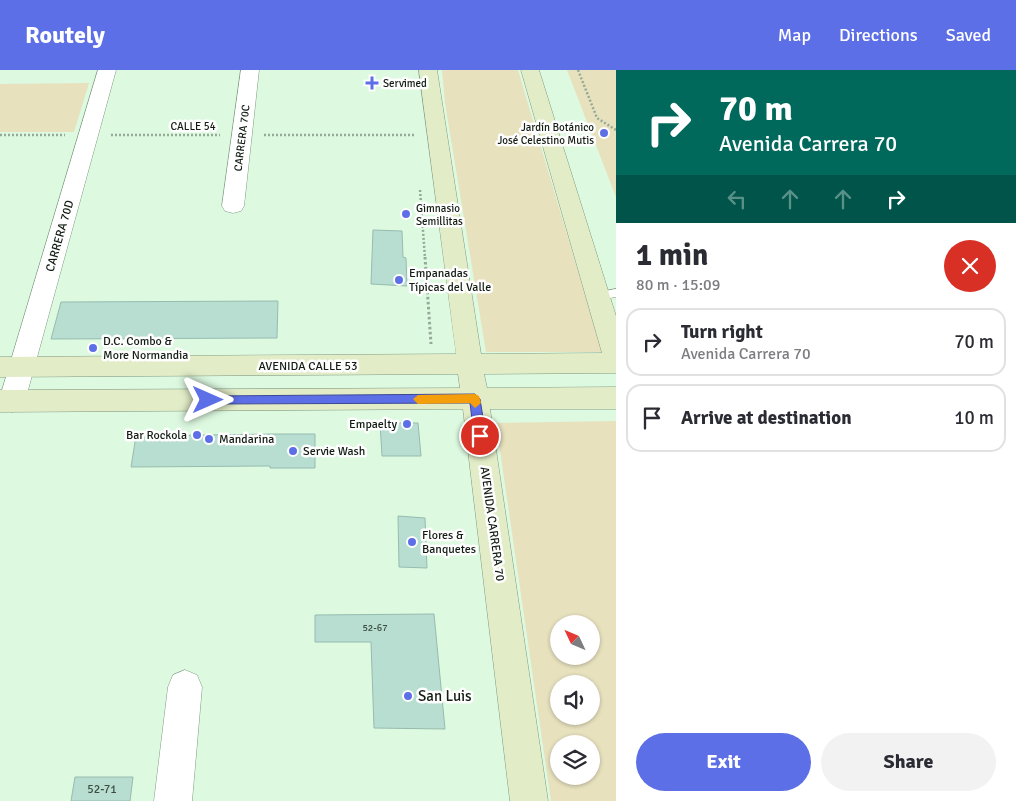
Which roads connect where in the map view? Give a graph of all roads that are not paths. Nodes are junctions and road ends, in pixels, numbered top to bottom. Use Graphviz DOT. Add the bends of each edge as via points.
graph roads {
  1 [pos="107,70"];
  2 [pos="250,70"];
  3 [pos="428,70"];
  4 [pos="530,70"];
  5 [pos="233,206"];
  6 [pos="607,294"];
  7 [pos="616,357"];
  8 [pos="616,363"];
  9 [pos="470,364"];
  10 [pos="12,367"];
  11 [pos="616,398"];
  12 [pos="475,399"];
  13 [pos="6,401"];
  14 [pos="185,687"];
  15 [pos="173,801"];
  16 [pos="529,801"];
  1 -- 10 [label="street, CARRERA 70D"];
  2 -- 5 [label="street, CARRERA 70C"];
  3 -- 9 [label="main road, AVENIDA CARRERA 70"];
  4 -- 6 [label="main road"];
  6 -- 7 [label="main road"];
  8 -- 9 [label="main road, AVENIDA CALLE 53"];
  9 -- 10 [label="main road, AVENIDA CALLE 53"];
  9 -- 12 [label="main road, AVENIDA CARRERA 70"];
  10 -- 13 [label="street, CARRERA 70D"];
  11 -- 12 [label="main road"];
  12 -- 13 [label="main road"];
  12 -- 16 [label="main road, AVENIDA CARRERA 70"];
  14 -- 15 [label="street"];
}
